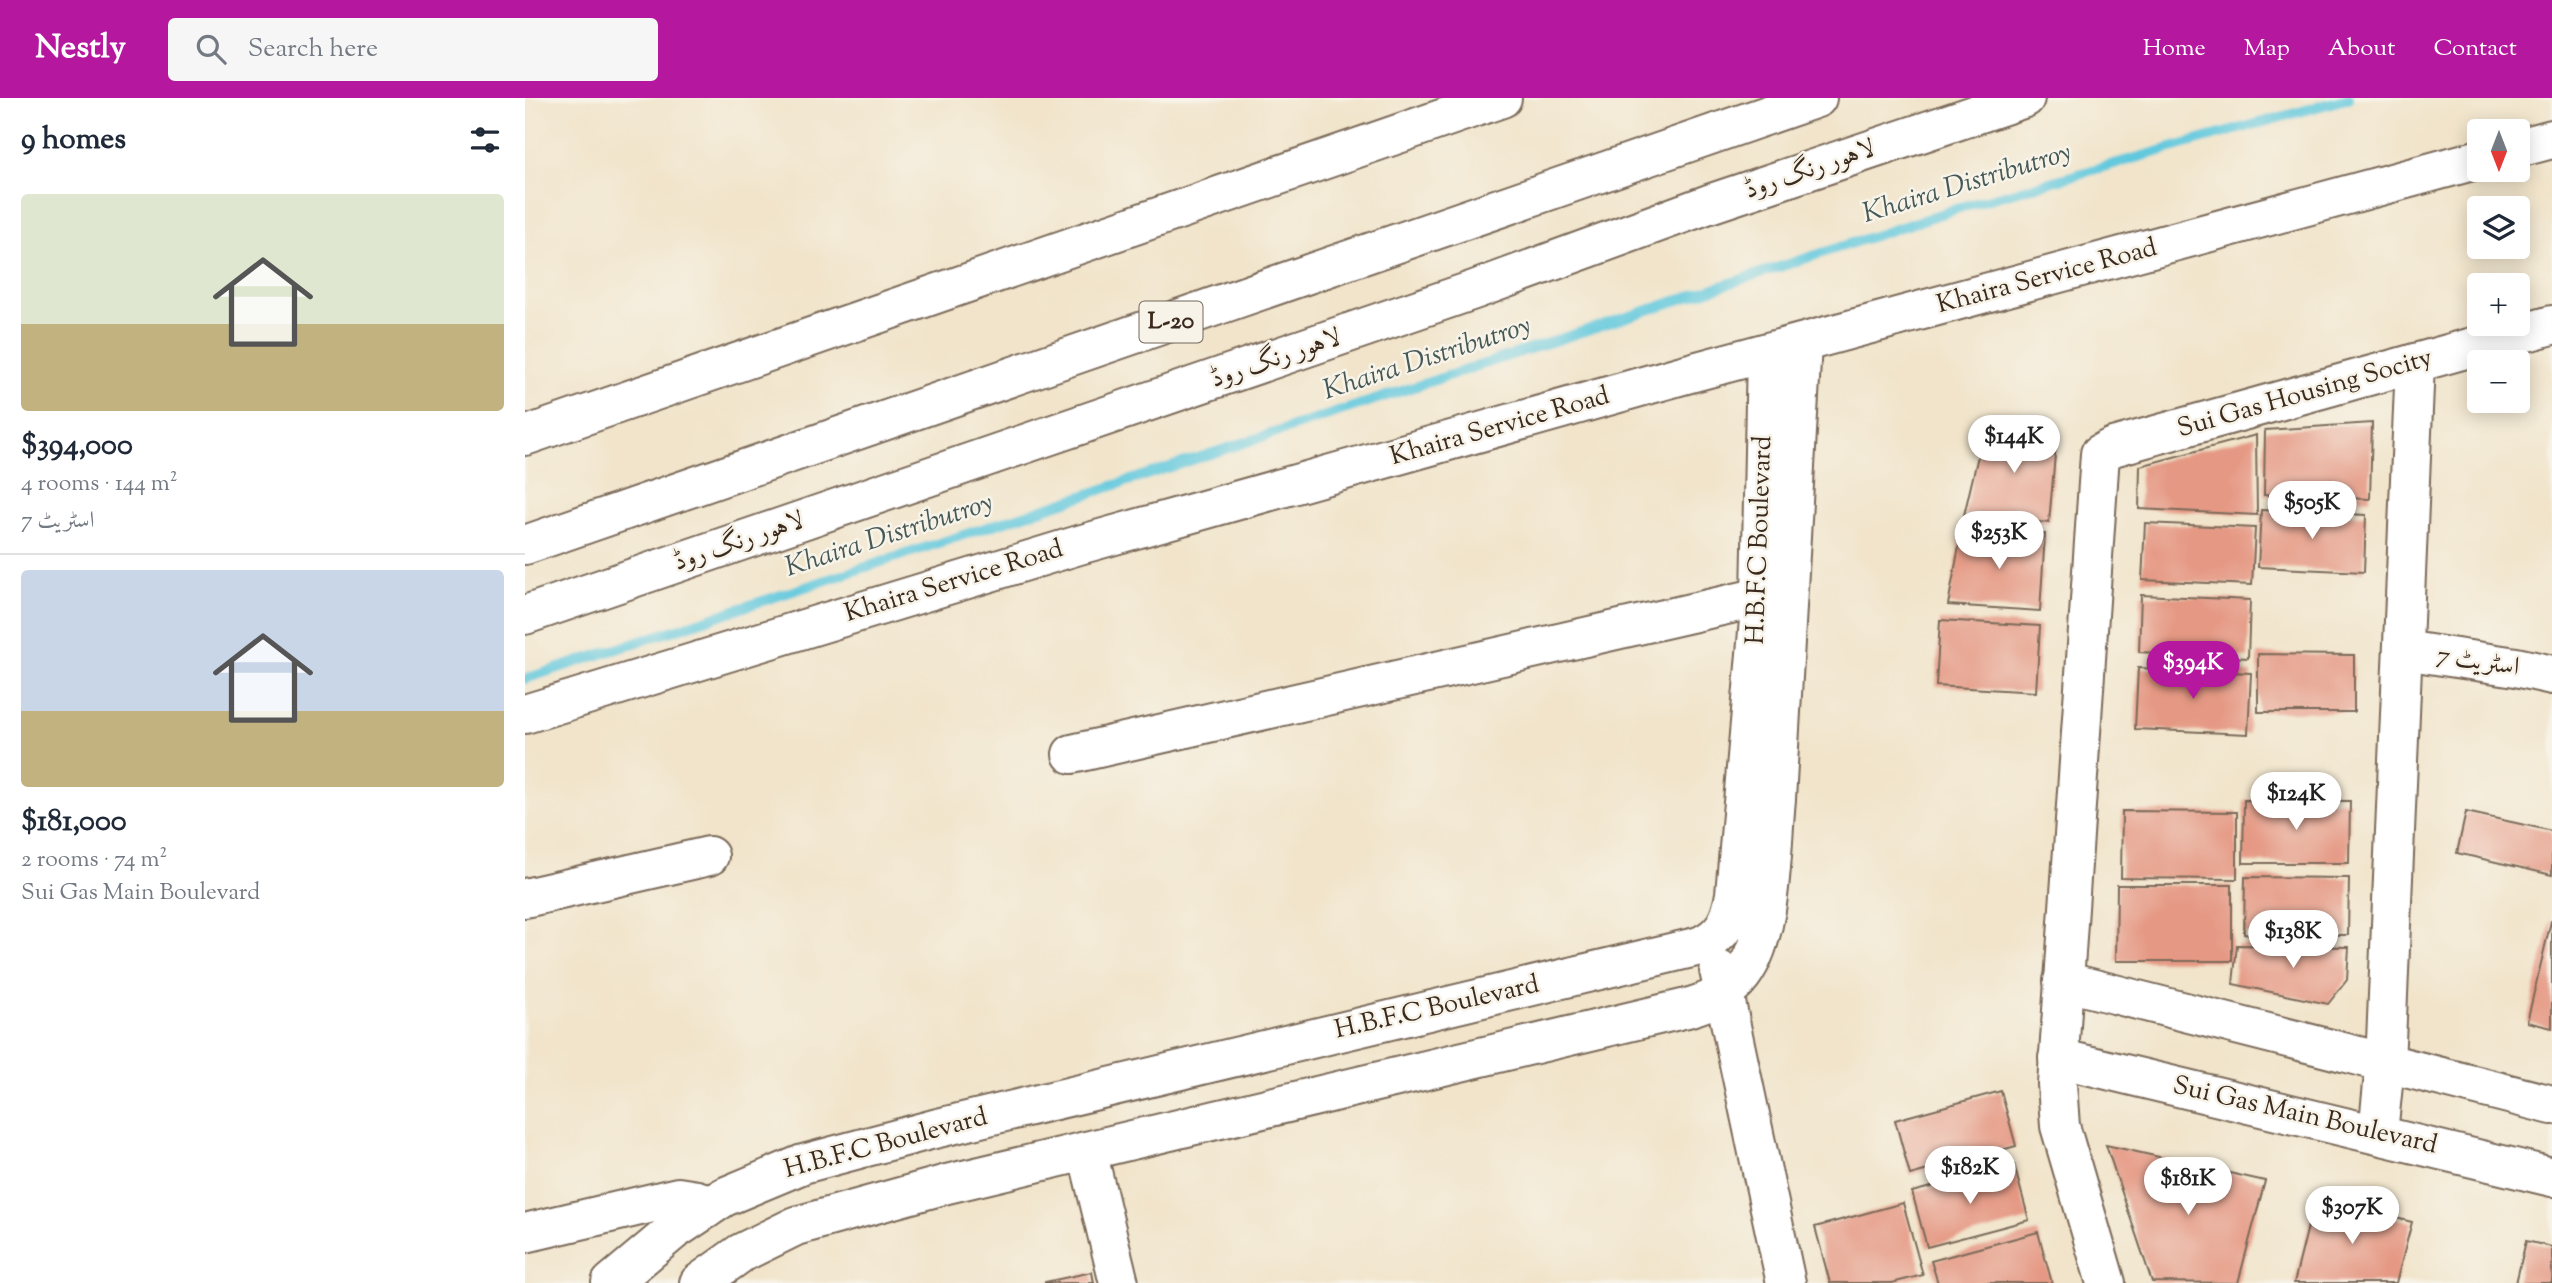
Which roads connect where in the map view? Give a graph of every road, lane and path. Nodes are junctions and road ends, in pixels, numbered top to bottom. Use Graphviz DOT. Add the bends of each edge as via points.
graph roads {
  1 [pos="1502,98"];
  2 [pos="1817,98"];
  3 [pos="2025,98"];
  4 [pos="2552,139"];
  5 [pos="2531,145"];
  6 [pos="2467,163"];
  7 [pos="2552,325"];
  8 [pos="1784,348"];
  9 [pos="2415,363"];
  10 [pos="525,436"];
  11 [pos="525,545"];
  12 [pos="1761,597"];
  13 [pos="525,615"];
  14 [pos="2403,650"];
  15 [pos="2540,666"];
  16 [pos="525,714"];
  17 [pos="1072,754"];
  18 [pos="709,856"];
  19 [pos="525,898"];
  20 [pos="1711,941"];
  21 [pos="2063,981"];
  22 [pos="1725,992"];
  23 [pos="2058,1058"];
  24 [pos="2385,1065"];
  25 [pos="2552,1105"];
  26 [pos="934,1129"];
  27 [pos="2378,1133"];
  28 [pos="1087,1151"];
  29 [pos="2552,1177"];
  30 [pos="947,1184"];
  31 [pos="706,1209"];
  32 [pos="525,1233"];
  33 [pos="611,1283"];
  34 [pos="699,1283"];
  35 [pos="1119,1283"];
  36 [pos="1786,1283"];
  37 [pos="2106,1283"];
  1 -- 10 [label="main road"];
  2 -- 11 [label="main road, L-20"];
  3 -- 13 [label="main road, لاہور رنگ روڈ / L-20"];
  4 -- 5 [label="main road"];
  6 -- 8 [label="main road, Khaira Service Road"];
  7 -- 9 [label="main road, Sui Gas Housing Socity"];
  8 -- 12 [label="main road, H.B.F.C Boulevard"];
  8 -- 16 [label="main road, Khaira Service Road" via="1079,545"];
  8 -- 22 [label="main road, H.B.F.C Boulevard" via="1777,785 1769,875 1755,951 1742,975"];
  9 -- 14 [label="main road"];
  9 -- 21 [label="main road, Sui Gas Housing Socity" via="2100,454"];
  12 -- 17 [label="main road"];
  12 -- 20 [label="main road, H.B.F.C Boulevard" via="1735,894 1725,926"];
  14 -- 15 [label="main road, اسٹریٹ 7"];
  14 -- 24 [label="main road"];
  18 -- 19 [label="main road"];
  20 -- 22 [label="main road"];
  20 -- 26 [label="main road, H.B.F.C Boulevard"];
  21 -- 23 [label="main road"];
  21 -- 24 [label="main road"];
  22 -- 28 [label="main road, H.B.F.C Boulevard" via="1687,1008"];
  22 -- 36 [label="main road"];
  23 -- 27 [label="main road, Sui Gas Main Boulevard"];
  23 -- 37 [label="main road" via="2060,1126"];
  24 -- 25 [label="main road"];
  24 -- 27 [label="main road"];
  26 -- 30 [label="main road"];
  26 -- 31 [label="main road, H.B.F.C Boulevard" via="785,1170"];
  27 -- 29 [label="main road, Sui Gas Main Boulevard"];
  28 -- 30 [label="main road, H.B.F.C Boulevard"];
  28 -- 35 [label="main road"];
  30 -- 34 [label="main road, H.B.F.C Boulevard" via="796,1226 750,1248"];
  31 -- 32 [label="main road" via="697,1200 678,1197"];
  31 -- 33 [label="main road, H.B.F.C Boulevard"];
}
